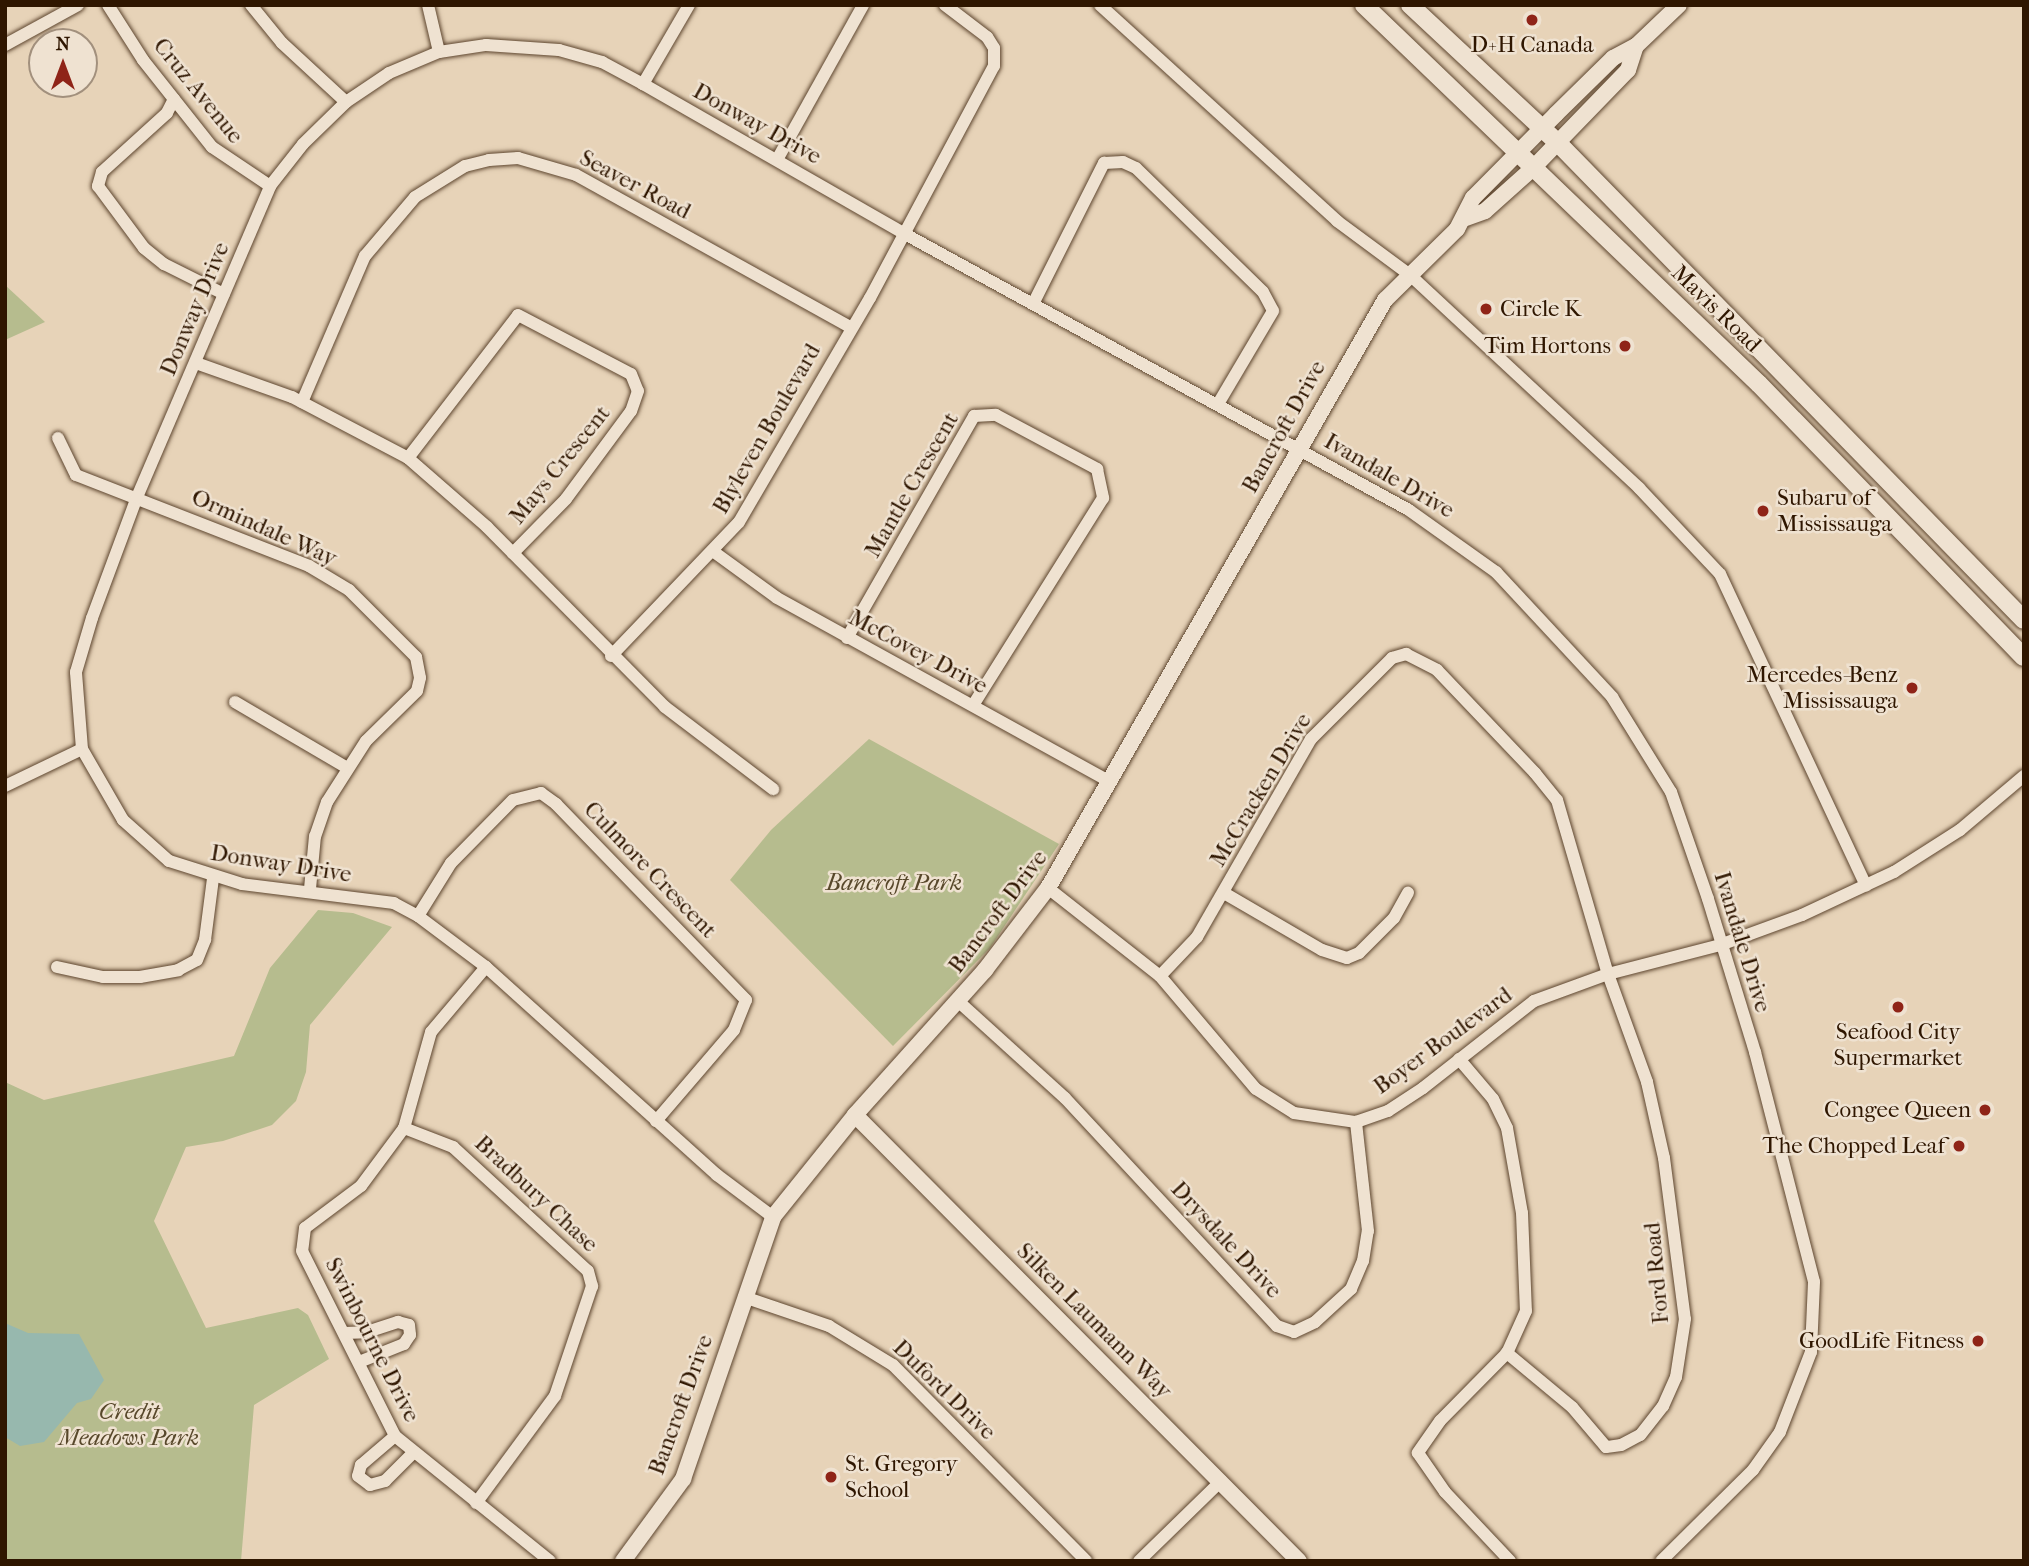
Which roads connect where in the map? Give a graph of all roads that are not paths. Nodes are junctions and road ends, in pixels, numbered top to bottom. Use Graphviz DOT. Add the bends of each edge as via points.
graph roads {
  1 [pos="78,5"];
  2 [pos="108,5"];
  3 [pos="251,5"];
  4 [pos="428,5"];
  5 [pos="689,5"];
  6 [pos="863,5"];
  7 [pos="945,5"];
  8 [pos="1100,5"];
  9 [pos="1364,5"];
  10 [pos="1410,5"];
  11 [pos="1679,5"];
  12 [pos="5,45"];
  13 [pos="1636,46"];
  14 [pos="439,52"];
  15 [pos="643,84"];
  16 [pos="174,99"];
  17 [pos="346,102"];
  18 [pos="1542,129"];
  19 [pos="1557,142"];
  20 [pos="1520,153"];
  21 [pos="778,158"];
  22 [pos="1534,167"];
  23 [pos="270,186"];
  24 [pos="1466,218"];
  25 [pos="903,233"];
  26 [pos="1410,275"];
  27 [pos="225,294"];
  28 [pos="1034,302"];
  29 [pos="850,327"];
  30 [pos="196,363"];
  31 [pos="302,402"];
  32 [pos="1218,404"];
  33 [pos="58,438"];
  34 [pos="1300,448"];
  35 [pos="408,458"];
  36 [pos="137,497"];
  37 [pos="714,552"];
  38 [pos="513,553"];
  39 [pos="2024,620"];
  40 [pos="847,638"];
  41 [pos="611,656"];
  42 [pos="2024,657"];
  43 [pos="235,702"];
  44 [pos="973,705"];
  45 [pos="82,749"];
  46 [pos="346,767"];
  47 [pos="2024,776"];
  48 [pos="1108,781"];
  49 [pos="5,786"];
  50 [pos="773,789"];
  51 [pos="213,878"];
  52 [pos="1866,886"];
  53 [pos="1048,888"];
  54 [pos="310,889"];
  55 [pos="1224,893"];
  56 [pos="1408,893"];
  57 [pos="418,916"];
  58 [pos="1720,945"];
  59 [pos="57,967"];
  60 [pos="486,967"];
  61 [pos="1608,974"];
  62 [pos="1160,976"];
  63 [pos="958,1001"];
  64 [pos="1459,1059"];
  65 [pos="855,1115"];
  66 [pos="656,1121"];
  67 [pos="1356,1122"];
  68 [pos="404,1128"];
  69 [pos="773,1217"];
  70 [pos="744,1297"];
  71 [pos="344,1333"];
  72 [pos="1507,1353"];
  73 [pos="359,1362"];
  74 [pos="395,1436"];
  75 [pos="414,1452"];
  76 [pos="1221,1481"];
  77 [pos="476,1503"];
  78 [pos="550,1561"];
  79 [pos="623,1561"];
  80 [pos="1086,1561"];
  81 [pos="1139,1561"];
  82 [pos="1298,1561"];
  83 [pos="1510,1561"];
  84 [pos="1661,1561"];
  1 -- 12 [label="street"];
  2 -- 16 [label="street, Cruz Avenue"];
  3 -- 17 [label="street" via="282,43"];
  4 -- 14 [label="street"];
  5 -- 15 [label="street"];
  6 -- 21 [label="street"];
  7 -- 25 [label="street, Blyleven Boulevard" via="987,37 994,48 994,66"];
  8 -- 26 [label="street" via="1337,221"];
  9 -- 20 [label="main road, Mavis Road"];
  10 -- 18 [label="main road, Mavis Road"];
  11 -- 13 [label="street"];
  13 -- 18 [label="street, Bancroft Drive" via="1614,58"];
  13 -- 19 [label="street, Bancroft Drive" via="1628,70"];
  14 -- 15 [label="street, Donway Drive" via="486,45 559,50 602,62"];
  14 -- 17 [label="street, Donway Drive" via="389,73"];
  15 -- 21 [label="street, Donway Drive"];
  16 -- 23 [label="street, Cruz Avenue" via="212,148"];
  16 -- 27 [label="street" via="167,113 102,172 98,186 144,248 163,264"];
  17 -- 23 [label="street, Donway Drive" via="303,144"];
  18 -- 19 [label="main road, Mavis Road"];
  18 -- 20 [label="street, Bancroft Drive"];
  19 -- 22 [label="street, Bancroft Drive"];
  19 -- 39 [label="main road, Mavis Road"];
  20 -- 22 [label="main road, Mavis Road"];
  20 -- 24 [label="street, Bancroft Drive" via="1473,198"];
  21 -- 25 [label="street, Donway Drive"];
  22 -- 24 [label="street, Bancroft Drive" via="1485,211"];
  22 -- 42 [label="main road, Mavis Road" via="1759,384"];
  23 -- 27 [label="street, Donway Drive"];
  24 -- 26 [label="street, Bancroft Drive"];
  25 -- 28 [label="street, Donway Drive"];
  25 -- 29 [label="street, Blyleven Boulevard"];
  26 -- 34 [label="street, Bancroft Drive" via="1385,300 1361,335"];
  26 -- 52 [label="street" via="1639,488 1720,574"];
  27 -- 30 [label="street, Donway Drive"];
  28 -- 32 [label="street, Donway Drive"];
  28 -- 32 [label="street" via="1104,163 1123,162 1136,168 1264,292 1273,311"];
  29 -- 31 [label="street, Seaver Road" via="576,175 518,158 489,160 465,166 415,197 365,256"];
  29 -- 37 [label="street, Blyleven Boulevard" via="739,522"];
  30 -- 31 [label="street"];
  30 -- 36 [label="street, Donway Drive"];
  31 -- 35 [label="street"];
  32 -- 34 [label="street, Donway Drive"];
  33 -- 36 [label="street, Ormindale Way" via="76,475"];
  34 -- 48 [label="street, Bancroft Drive"];
  34 -- 58 [label="street, Ivandale Drive" via="1475,554 1612,696 1671,792"];
  35 -- 38 [label="street"];
  35 -- 38 [label="street, Mays Crescent" via="518,315 631,374 638,391 631,411 566,499"];
  36 -- 45 [label="street, Donway Drive" via="76,672"];
  36 -- 46 [label="street, Ormindale Way" via="309,566 349,590 416,657 420,678 416,691"];
  37 -- 40 [label="street, McCovey Drive" via="777,598"];
  37 -- 41 [label="street, Blyleven Boulevard"];
  38 -- 41 [label="street"];
  40 -- 44 [label="street, McCovey Drive"];
  40 -- 44 [label="street, Mantle Crescent" via="974,416 996,415 1097,469 1103,498"];
  41 -- 50 [label="street" via="709,743"];
  43 -- 46 [label="street"];
  44 -- 48 [label="street, McCovey Drive"];
  45 -- 49 [label="street"];
  45 -- 51 [label="street, Donway Drive" via="123,820 169,861"];
  46 -- 54 [label="street, Ormindale Way" via="316,836"];
  47 -- 52 [label="street, Boyer Boulevard" via="1961,830"];
  48 -- 53 [label="street, Bancroft Drive"];
  51 -- 54 [label="street, Donway Drive"];
  51 -- 59 [label="street" via="205,940 197,960 140,977 103,977"];
  52 -- 58 [label="street, Boyer Boulevard"];
  53 -- 62 [label="street, Boyer Boulevard"];
  53 -- 63 [label="street, Bancroft Drive"];
  54 -- 57 [label="street, Donway Drive" via="394,903"];
  55 -- 56 [label="street" via="1322,950 1347,958 1359,953 1394,918"];
  55 -- 61 [label="street, McCracken Drive" via="1311,739 1392,658 1406,654 1437,670 1556,800"];
  55 -- 62 [label="street, McCracken Drive" via="1197,937"];
  57 -- 60 [label="street, Donway Drive"];
  57 -- 66 [label="street, Culmore Crescent" via="451,863 513,800 541,793 556,804 746,1000 734,1030"];
  58 -- 61 [label="street, Boyer Boulevard"];
  58 -- 84 [label="street, Ivandale Drive" via="1811,1257 1814,1329 1801,1388 1772,1447"];
  60 -- 66 [label="street, Donway Drive"];
  60 -- 68 [label="street, Swinbourne Drive" via="431,1032"];
  61 -- 64 [label="street, Boyer Boulevard" via="1534,1001"];
  61 -- 72 [label="street, Ford Road" via="1647,1082 1664,1158 1685,1319 1676,1377 1663,1406 1640,1435 1606,1447 1572,1407"];
  62 -- 67 [label="street, Boyer Boulevard" via="1256,1089 1294,1114"];
  63 -- 65 [label="street, Bancroft Drive"];
  63 -- 67 [label="street, Drysdale Drive" via="1065,1098 1277,1326 1294,1332 1315,1322 1351,1289 1363,1261 1367,1231"];
  64 -- 67 [label="street, Boyer Boulevard" via="1388,1111"];
  64 -- 72 [label="street" via="1493,1099 1507,1128 1516,1166 1526,1311"];
  65 -- 69 [label="street, Bancroft Drive"];
  65 -- 76 [label="street, Silken Laumann Way"];
  66 -- 69 [label="street, Donway Drive"];
  68 -- 71 [label="street, Swinbourne Drive" via="361,1186 305,1228 302,1251"];
  68 -- 77 [label="street, Bradbury Chase" via="453,1147 483,1171 588,1271 592,1286 555,1396"];
  69 -- 70 [label="street, Bancroft Drive"];
  70 -- 79 [label="street, Bancroft Drive" via="683,1479"];
  70 -- 80 [label="street, Duford Drive" via="829,1326 893,1365"];
  71 -- 73 [label="street, Swinbourne Drive"];
  71 -- 73 [label="street" via="367,1332 398,1322 409,1325 410,1335 404,1344"];
  72 -- 83 [label="street" via="1440,1421 1418,1453 1438,1484"];
  73 -- 74 [label="street, Swinbourne Drive"];
  74 -- 75 [label="street, Swinbourne Drive"];
  74 -- 75 [label="street" via="361,1465 358,1476 370,1485 385,1482"];
  75 -- 77 [label="street, Swinbourne Drive"];
  76 -- 81 [label="street"];
  76 -- 82 [label="street, Silken Laumann Way"];
  77 -- 78 [label="street, Swinbourne Drive"];
}
